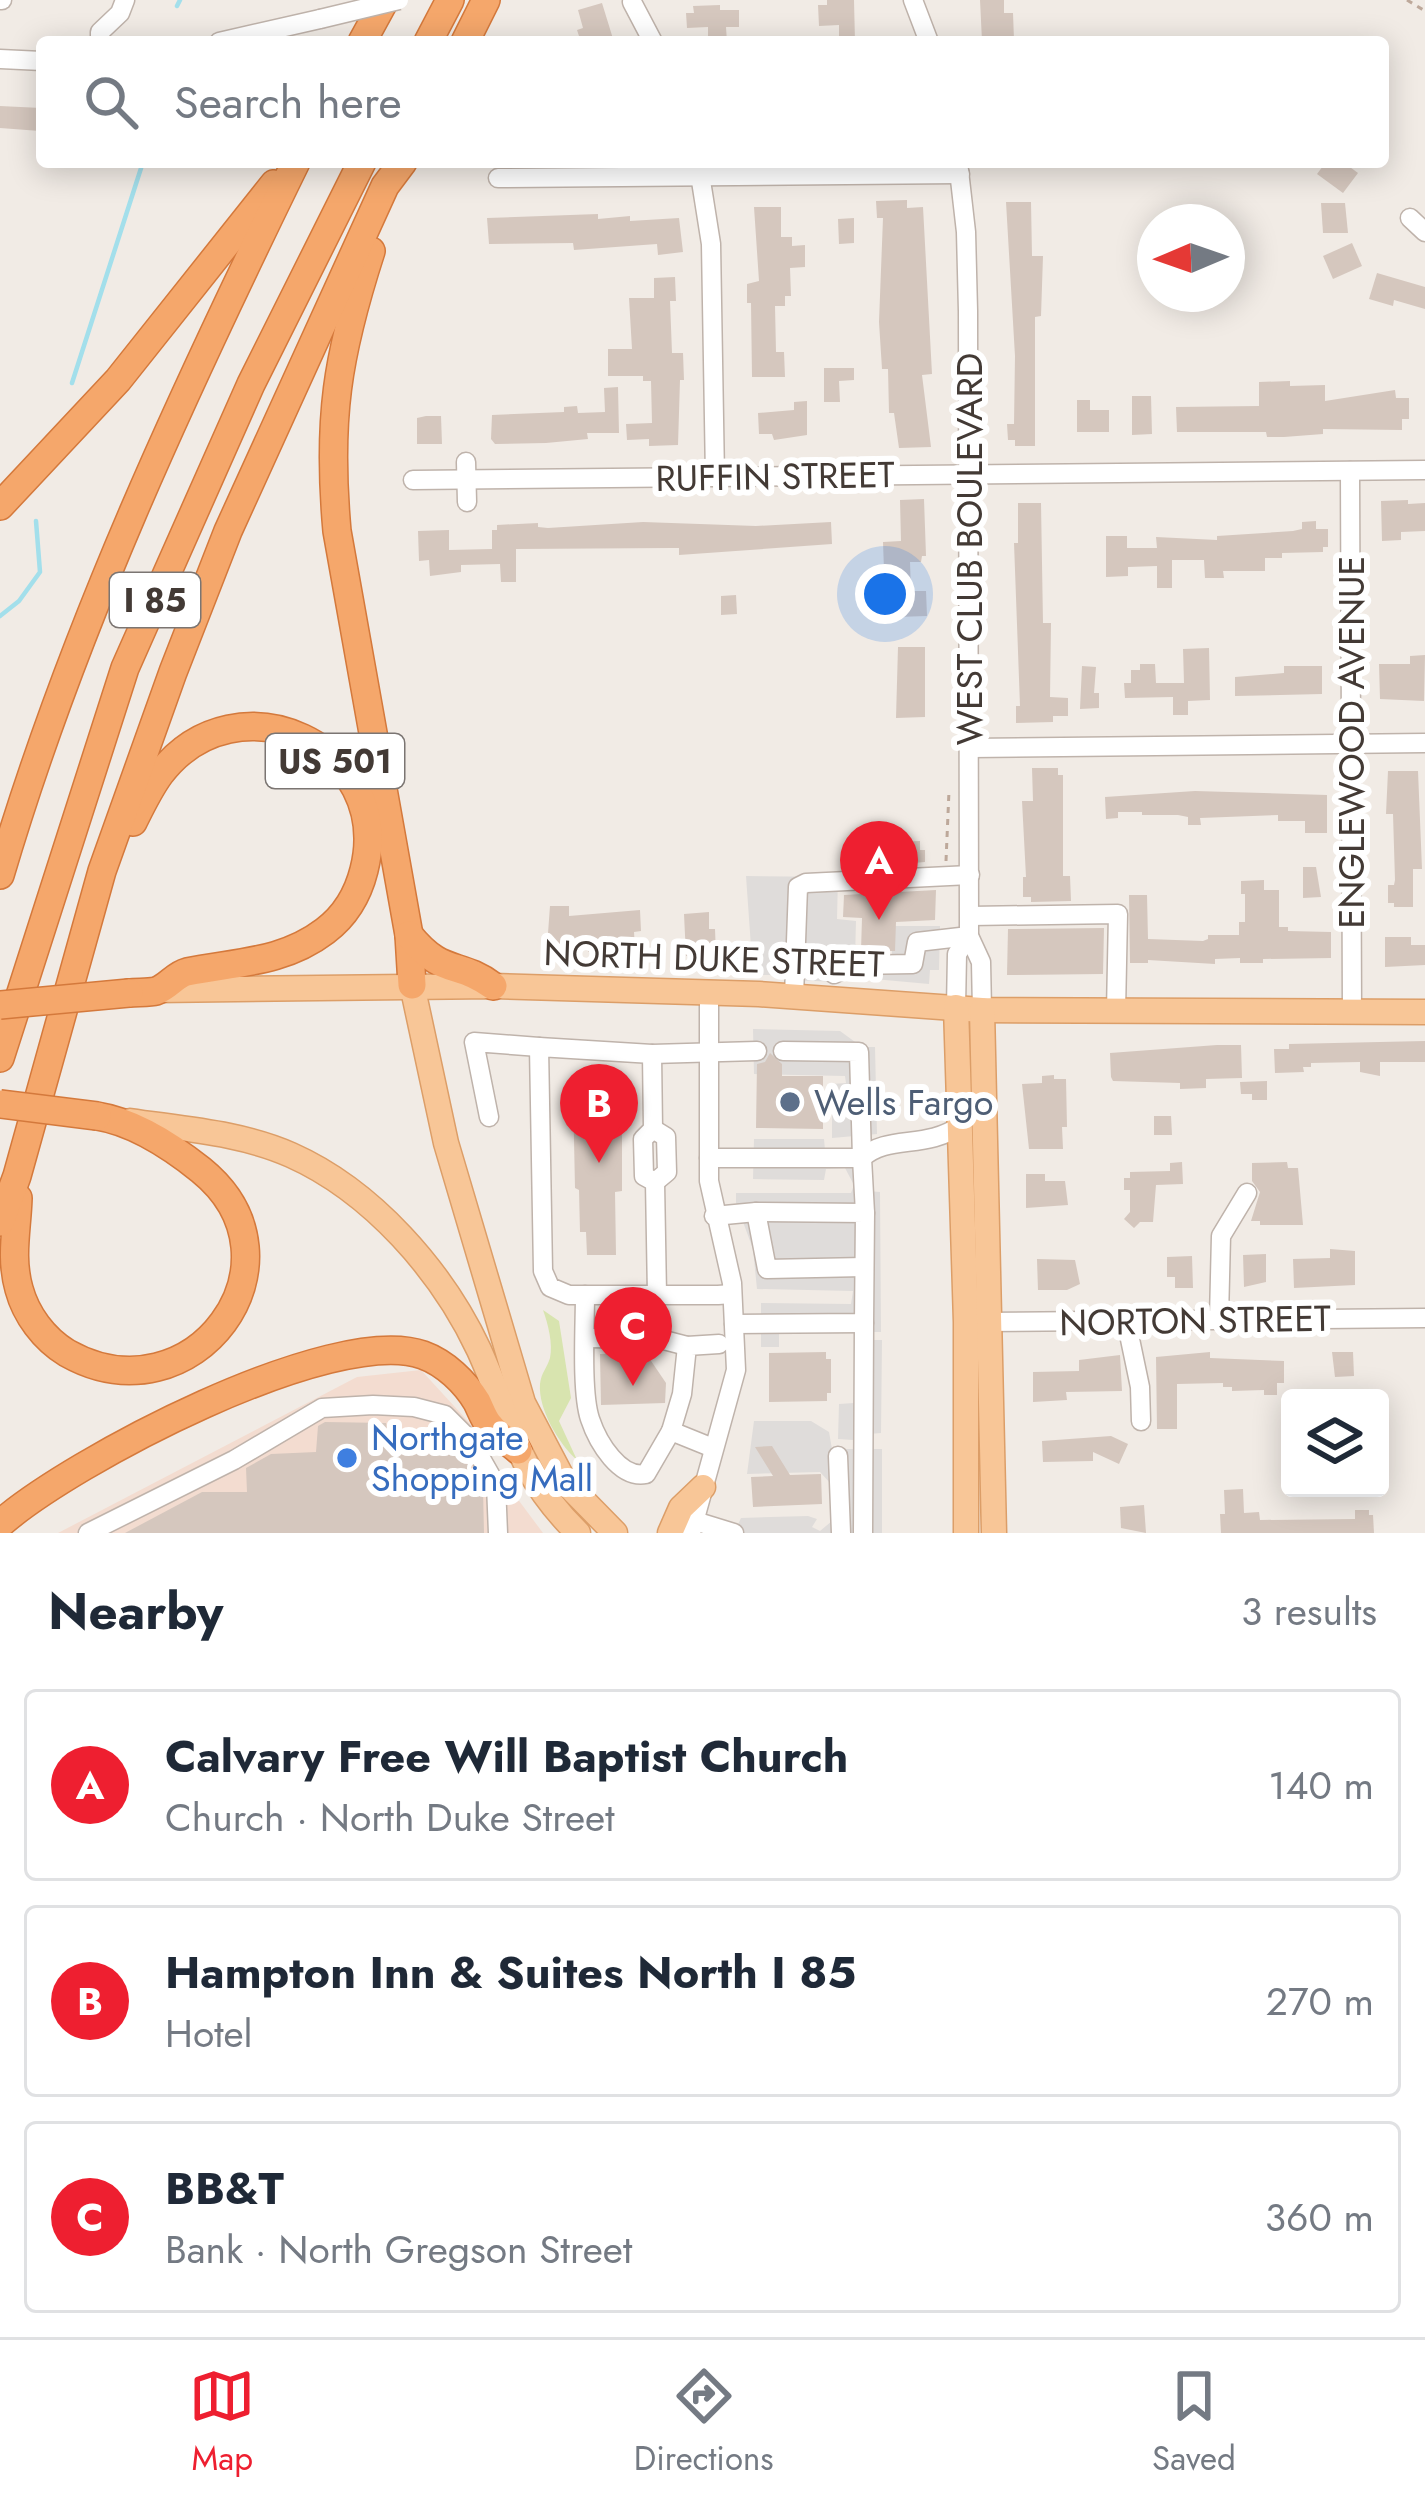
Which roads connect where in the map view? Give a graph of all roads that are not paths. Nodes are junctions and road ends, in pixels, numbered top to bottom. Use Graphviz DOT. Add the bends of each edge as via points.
graph roads {
  1 [pos="125,0"];
  2 [pos="385,0"];
  3 [pos="399,0"];
  4 [pos="451,0"];
  5 [pos="486,0"];
  6 [pos="913,0"];
  7 [pos="632,2"];
  8 [pos="100,36"];
  9 [pos="245,36"];
  10 [pos="365,36"];
  11 [pos="431,36"];
  12 [pos="468,36"];
  13 [pos="650,36"];
  14 [pos="927,36"];
  15 [pos="0,58"];
  16 [pos="36,61"];
  17 [pos="289,168"];
  18 [pos="291,168"];
  19 [pos="359,168"];
  20 [pos="399,168"];
  21 [pos="400,168"];
  22 [pos="959,168"];
  23 [pos="700,170"];
  24 [pos="498,178"];
  25 [pos="1425,470"];
  26 [pos="466,471"];
  27 [pos="1350,471"];
  28 [pos="969,474"];
  29 [pos="716,477"];
  30 [pos="412,480"];
  31 [pos="467,502"];
  32 [pos="0,506"];
  33 [pos="1425,743"];
  34 [pos="1351,744"];
  35 [pos="970,748"];
  36 [pos="0,875"];
  37 [pos="970,875"];
  38 [pos="970,926"];
  39 [pos="87,931"];
  40 [pos="409,935"];
  41 [pos="794,984"];
  42 [pos="412,985"];
  43 [pos="493,986"];
  44 [pos="833,986"];
  45 [pos="143,992"];
  46 [pos="709,993"];
  47 [pos="0,1004"];
  48 [pos="969,1009"];
  49 [pos="1116,1011"];
  50 [pos="1425,1012"];
  51 [pos="1352,1014"];
  52 [pos="539,1047"];
  53 [pos="708,1051"];
  54 [pos="757,1051"];
  55 [pos="783,1051"];
  56 [pos="652,1054"];
  57 [pos="0,1058"];
  58 [pos="0,1104"];
  59 [pos="489,1117"];
  60 [pos="111,1118"];
  61 [pos="961,1125"];
  62 [pos="709,1158"];
  63 [pos="862,1158"];
  64 [pos="16,1176"];
  65 [pos="1246,1193"];
  66 [pos="755,1212"];
  67 [pos="866,1214"];
  68 [pos="715,1216"];
  69 [pos="0,1222"];
  70 [pos="864,1267"];
  71 [pos="732,1294"];
  72 [pos="585,1295"];
  73 [pos="657,1295"];
  74 [pos="1220,1318"];
  75 [pos="1425,1318"];
  76 [pos="1126,1320"];
  77 [pos="977,1322"];
  78 [pos="864,1323"];
  79 [pos="734,1324"];
  80 [pos="586,1338"];
  81 [pos="719,1344"];
  82 [pos="687,1346"];
  83 [pos="1141,1421"];
  84 [pos="671,1430"];
  85 [pos="713,1448"];
  86 [pos="518,1450"];
  87 [pos="838,1456"];
  88 [pos="704,1487"];
  89 [pos="0,1524"];
  90 [pos="693,1527"];
  91 [pos="88,1533"];
  92 [pos="498,1533"];
  93 [pos="578,1533"];
  94 [pos="615,1533"];
  95 [pos="670,1533"];
  96 [pos="734,1533"];
  97 [pos="841,1533"];
  98 [pos="863,1533"];
  99 [pos="966,1533"];
  100 [pos="994,1533"];
  1 -- 8 [label="street"];
  2 -- 10 [label="highway"];
  3 -- 9 [label="street, bridge"];
  4 -- 11 [label="highway"];
  5 -- 12 [label="highway"];
  6 -- 14 [label="street"];
  7 -- 13 [label="street"];
  15 -- 16 [label="street"];
  17 -- 32 [label="highway" via="118,380"];
  18 -- 36 [label="highway, I 85" via="94,602"];
  19 -- 57 [label="highway, I 85" via="124,668"];
  20 -- 39 [label="highway" via="228,530 116,827"];
  21 -- 40 [label="highway" via="339,364 333,483"];
  22 -- 23 [label="street"];
  22 -- 28 [label="street, WEST CLUB BOULEVARD"];
  23 -- 24 [label="street"];
  23 -- 29 [label="street" via="711,244"];
  25 -- 27 [label="street, RUFFIN STREET"];
  26 -- 29 [label="street, RUFFIN STREET"];
  26 -- 30 [label="street, RUFFIN STREET"];
  26 -- 31 [label="street"];
  27 -- 28 [label="street, RUFFIN STREET"];
  27 -- 34 [label="street, ENGLEWOOD AVENUE"];
  28 -- 29 [label="street, RUFFIN STREET"];
  28 -- 35 [label="street, WEST CLUB BOULEVARD"];
  33 -- 34 [label="street"];
  34 -- 35 [label="street"];
  34 -- 51 [label="street, ENGLEWOOD AVENUE"];
  35 -- 37 [label="street, WEST CLUB BOULEVARD"];
  37 -- 38 [label="street, WEST CLUB BOULEVARD"];
  37 -- 41 [label="street" via="798,887"];
  38 -- 44 [label="street" via="917,942 913,964 853,965"];
  38 -- 48 [label="street, WEST CLUB BOULEVARD" via="981,962"];
  38 -- 49 [label="street" via="1118,914"];
  39 -- 45 [label="highway, US 501" via="148,792 181,752 226,730 258,726 291,732 329,754 364,809 367,857 350,903 301,946 240,966 182,973"];
  39 -- 64 [label="highway, US 501"];
  40 -- 42 [label="highway"];
  40 -- 43 [label="highway" via="440,965"];
  41 -- 44 [label="main road, NORTH DUKE STREET"];
  41 -- 46 [label="main road, NORTH DUKE STREET"];
  42 -- 43 [label="main road, NORTH DUKE STREET"];
  42 -- 45 [label="main road, NORTH DUKE STREET"];
  42 -- 94 [label="main road" via="441,1124 523,1403 564,1481"];
  43 -- 46 [label="main road, NORTH DUKE STREET"];
  44 -- 48 [label="main road, NORTH DUKE STREET"];
  45 -- 47 [label="highway, NORTH DUKE STREET / US 501, bridge"];
  46 -- 53 [label="street"];
  48 -- 49 [label="main road, NORTH DUKE STREET"];
  48 -- 61 [label="main road, WEST CLUB BOULEVARD"];
  48 -- 77 [label="main road, WEST CLUB BOULEVARD"];
  49 -- 51 [label="main road, NORTH DUKE STREET"];
  50 -- 51 [label="main road, NORTH DUKE STREET"];
  52 -- 56 [label="street"];
  52 -- 59 [label="street" via="474,1042"];
  52 -- 72 [label="street" via="543,1271 550,1287"];
  53 -- 54 [label="street"];
  53 -- 56 [label="street"];
  53 -- 62 [label="street"];
  55 -- 63 [label="street" via="859,1052"];
  56 -- 73 [label="street" via="653,1129 643,1161 644,1176 655,1182"];
  58 -- 60 [label="highway, bridge"];
  60 -- 64 [label="highway" via="215,1182 239,1220 246,1259 237,1299 191,1354 124,1372 56,1346 29,1315 18,1286"];
  60 -- 86 [label="main road" via="292,1155 386,1222 444,1288"];
  61 -- 63 [label="street" via="922,1143 875,1145"];
  61 -- 77 [label="main road, WEST CLUB BOULEVARD"];
  62 -- 63 [label="street"];
  62 -- 68 [label="street"];
  63 -- 67 [label="street"];
  64 -- 69 [label="highway, US 501"];
  65 -- 74 [label="street" via="1221,1236"];
  66 -- 67 [label="street"];
  66 -- 68 [label="street"];
  66 -- 70 [label="street" via="766,1269"];
  67 -- 70 [label="street"];
  68 -- 71 [label="street"];
  70 -- 78 [label="street"];
  71 -- 73 [label="street"];
  71 -- 79 [label="street"];
  72 -- 73 [label="street"];
  72 -- 80 [label="street"];
  74 -- 75 [label="street, NORTON STREET"];
  74 -- 76 [label="street, NORTON STREET"];
  76 -- 77 [label="street, NORTON STREET"];
  76 -- 83 [label="street"];
  77 -- 99 [label="main road, WEST CLUB BOULEVARD"];
  77 -- 100 [label="main road, WEST CLUB BOULEVARD"];
  78 -- 79 [label="street"];
  78 -- 98 [label="street"];
  79 -- 85 [label="street" via="733,1390"];
  80 -- 82 [label="street"];
  80 -- 84 [label="street" via="590,1420 620,1468 646,1474"];
  81 -- 82 [label="street"];
  82 -- 84 [label="street"];
  84 -- 85 [label="street"];
  85 -- 88 [label="street"];
  86 -- 89 [label="highway" via="438,1362 403,1350 361,1351 309,1364 143,1433 76,1468"];
  86 -- 93 [label="main road" via="544,1497"];
  87 -- 97 [label="street"];
  88 -- 90 [label="street"];
  88 -- 95 [label="main road" via="681,1508"];
  90 -- 96 [label="street"];
  91 -- 92 [label="street" via="322,1408 373,1405 445,1415 458,1428 491,1470"];
}
